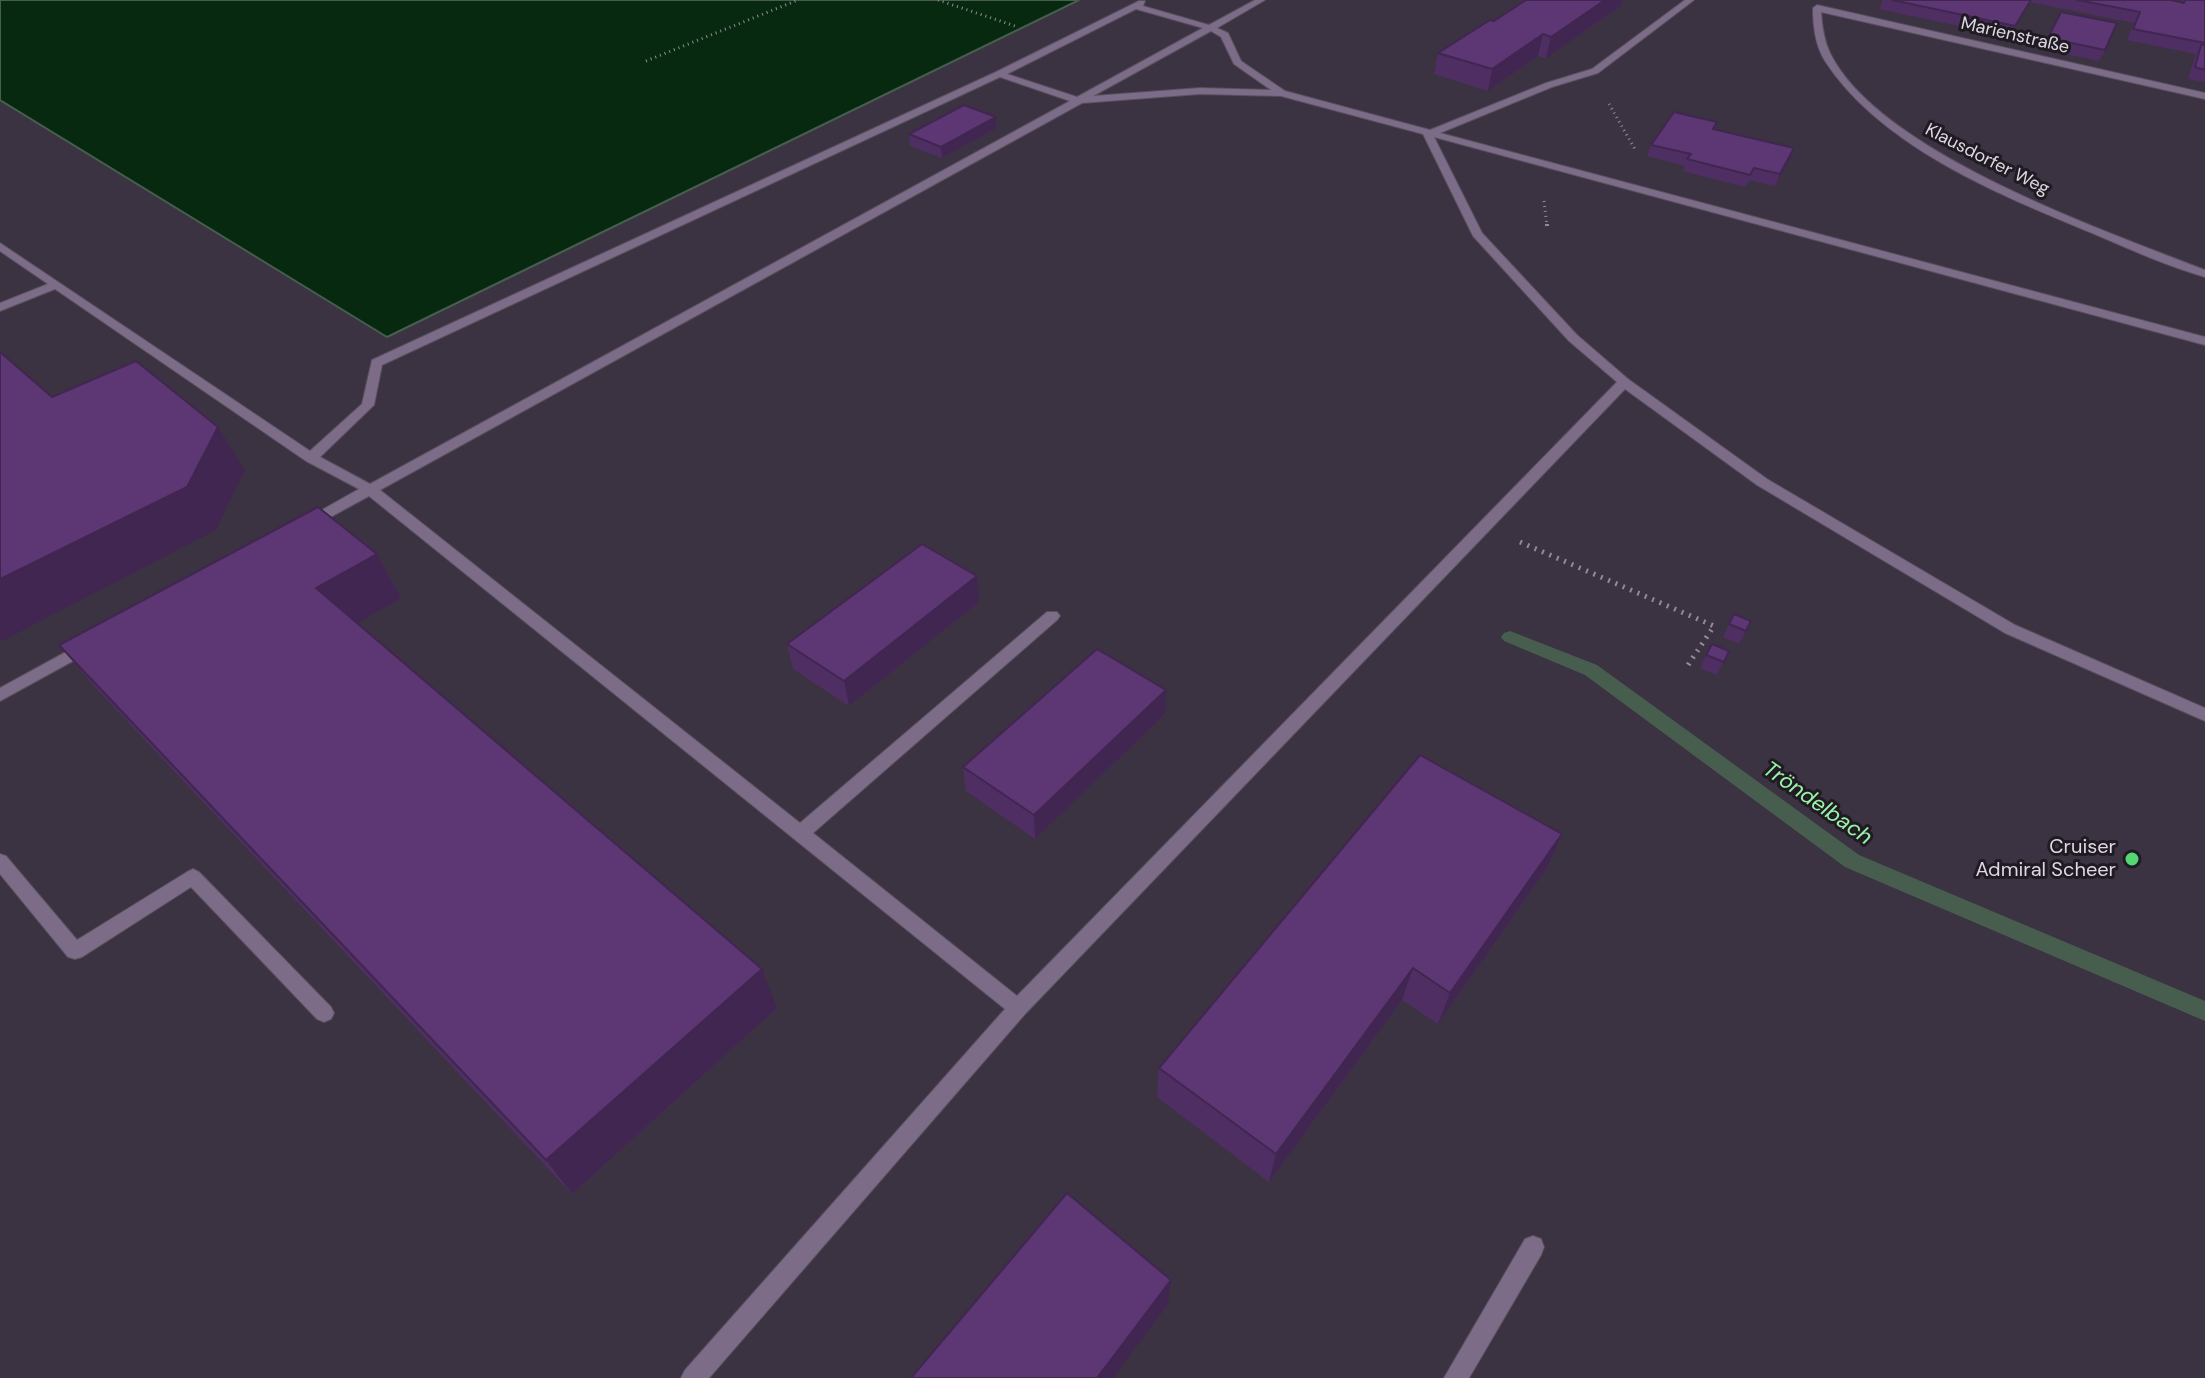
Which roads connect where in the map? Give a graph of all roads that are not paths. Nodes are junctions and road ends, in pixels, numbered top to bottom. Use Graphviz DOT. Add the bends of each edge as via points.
graph roads {
  1 [pos="1148,0"];
  2 [pos="1261,0"];
  3 [pos="1690,0"];
  4 [pos="1820,4"];
  5 [pos="1135,6"];
  6 [pos="1211,28"];
  7 [pos="999,74"];
  8 [pos="1282,93"];
  9 [pos="2205,96"];
  10 [pos="1077,100"];
  11 [pos="1428,134"];
  12 [pos="0,246"];
  13 [pos="2205,274"];
  14 [pos="57,284"];
  15 [pos="0,307"];
  16 [pos="2205,341"];
  17 [pos="1624,382"];
  18 [pos="311,458"];
  19 [pos="371,490"];
  20 [pos="295,530"];
  21 [pos="1052,616"];
  22 [pos="92,644"];
  23 [pos="3,688"];
  24 [pos="2205,715"];
  25 [pos="800,834"];
  26 [pos="0,861"];
  27 [pos="1018,1008"];
  28 [pos="324,1013"];
  29 [pos="1533,1247"];
  30 [pos="693,1378"];
  31 [pos="1456,1378"];
  1 -- 5 [label="street"];
  2 -- 6 [label="street"];
  3 -- 11 [label="street" via="1595,71"];
  4 -- 9 [label="street, Marienstraße"];
  4 -- 13 [label="street, Klausdorfer Weg" via="1818,33 1829,61 1865,103 1918,145 2008,191"];
  5 -- 6 [label="street"];
  5 -- 7 [label="street"];
  6 -- 8 [label="street" via="1225,35 1237,62"];
  6 -- 10 [label="street"];
  7 -- 10 [label="street"];
  7 -- 18 [label="street" via="376,363 368,405"];
  8 -- 10 [label="street" via="1200,91"];
  8 -- 11 [label="street"];
  10 -- 19 [label="street"];
  11 -- 16 [label="street"];
  11 -- 17 [label="street" via="1477,234 1573,338"];
  12 -- 14 [label="street"];
  14 -- 15 [label="street"];
  14 -- 18 [label="street"];
  17 -- 24 [label="street" via="1762,482 2010,629"];
  17 -- 27 [label="street"];
  18 -- 19 [label="street"];
  19 -- 20 [label="street"];
  19 -- 25 [label="street"];
  21 -- 25 [label="street"];
  22 -- 23 [label="street"];
  25 -- 27 [label="street"];
  26 -- 28 [label="street" via="75,951 193,877"];
  27 -- 30 [label="street"];
  29 -- 31 [label="street"];
}
